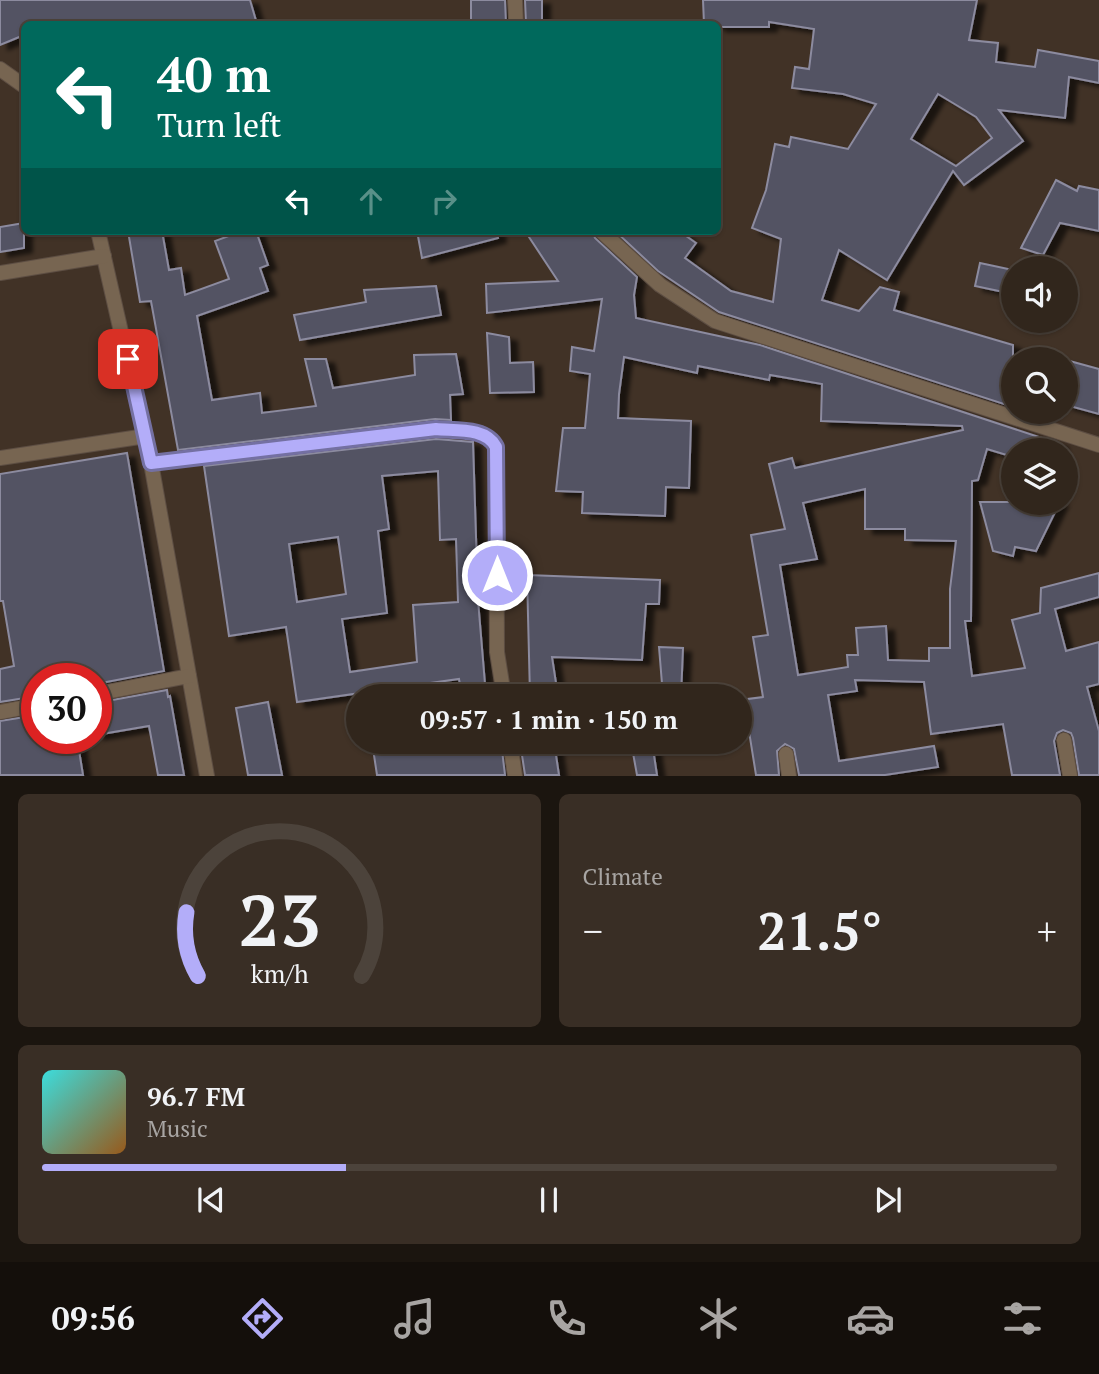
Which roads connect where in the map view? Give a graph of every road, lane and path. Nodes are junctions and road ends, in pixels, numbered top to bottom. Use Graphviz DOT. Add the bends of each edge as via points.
graph roads {
  1 [pos="515,0"];
  2 [pos="516,21"];
  3 [pos="0,69"];
  4 [pos="21,84"];
  5 [pos="99,235"];
  6 [pos="605,235"];
  7 [pos="104,256"];
  8 [pos="0,273"];
  9 [pos="146,436"];
  10 [pos="1099,445"];
  11 [pos="0,458"];
  12 [pos="151,463"];
  13 [pos="189,676"];
  14 [pos="502,684"];
  15 [pos="112,691"];
  16 [pos="21,708"];
  17 [pos="0,712"];
  18 [pos="1064,740"];
  19 [pos="512,754"];
  20 [pos="786,754"];
  21 [pos="207,775"];
  22 [pos="515,775"];
  23 [pos="789,775"];
  24 [pos="1070,775"];
  1 -- 2 [label="street"];
  3 -- 4 [label="street"];
  5 -- 7 [label="street"];
  6 -- 10 [label="street" via="660,285 715,321"];
  7 -- 8 [label="street"];
  7 -- 9 [label="street"];
  9 -- 11 [label="street"];
  9 -- 12 [label="street"];
  12 -- 13 [label="street"];
  12 -- 14 [label="street" via="436,429 481,433 493,440 497,652"];
  13 -- 15 [label="street"];
  13 -- 21 [label="street"];
  16 -- 17 [label="street"];
  18 -- 24 [label="street"];
  19 -- 22 [label="street"];
  20 -- 23 [label="street"];
}
